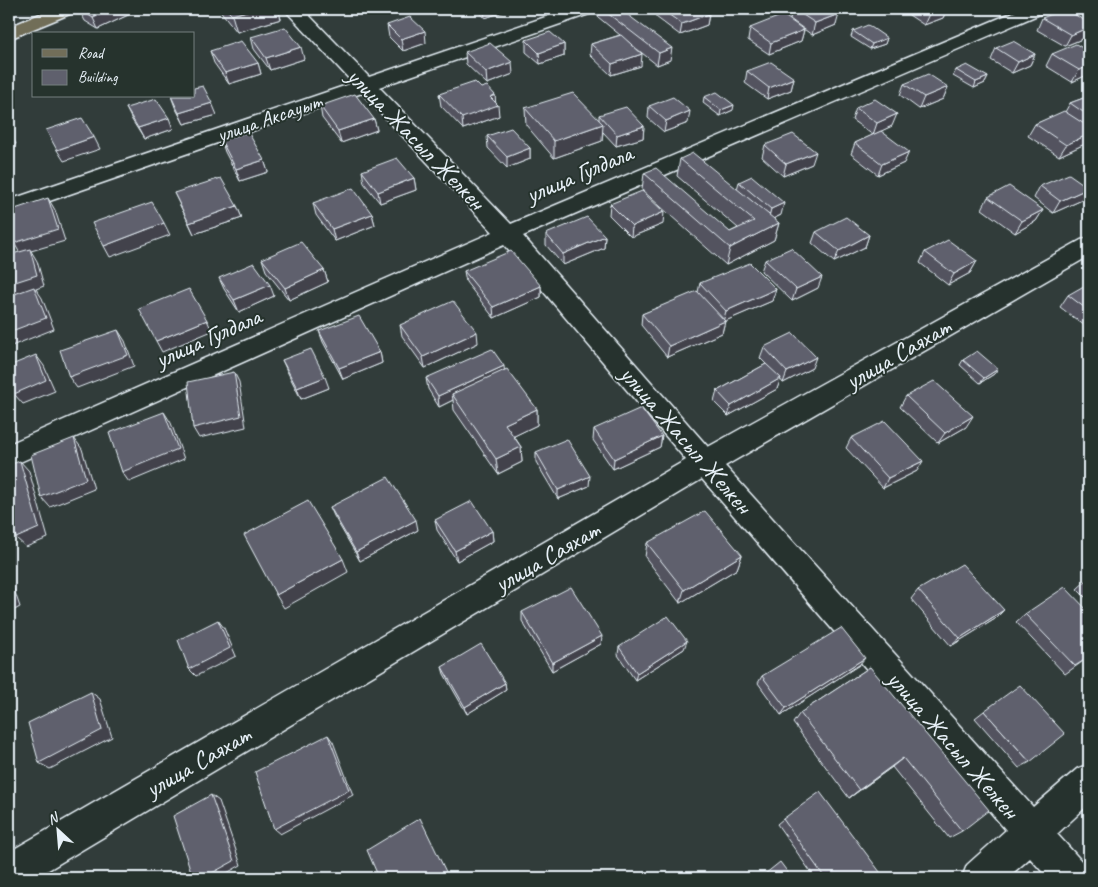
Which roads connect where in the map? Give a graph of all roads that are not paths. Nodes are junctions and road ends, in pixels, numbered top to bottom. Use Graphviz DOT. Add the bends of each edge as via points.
graph roads {
  1 [pos="39,9"];
  2 [pos="66,9"];
  3 [pos="293,9"];
  4 [pos="586,9"];
  5 [pos="1036,9"];
  6 [pos="9,22"];
  7 [pos="9,34"];
  8 [pos="364,86"];
  9 [pos="9,208"];
  10 [pos="508,234"];
  11 [pos="1089,246"];
  12 [pos="9,456"];
  13 [pos="705,464"];
  14 [pos="1089,781"];
  15 [pos="1030,832"];
  16 [pos="9,873"];
  17 [pos="980,878"];
  18 [pos="1072,878"];
  1 -- 6 [label="main road"];
  2 -- 7 [label="main road"];
  3 -- 8 [label="street, улица Жасыл Желкен"];
  4 -- 8 [label="street, улица Аксауыт"];
  5 -- 10 [label="street, улица Гулдала"];
  8 -- 9 [label="street, улица Аксауыт"];
  8 -- 10 [label="street, улица Жасыл Желкен"];
  10 -- 12 [label="street, улица Гулдала"];
  10 -- 13 [label="street, улица Жасыл Желкен"];
  11 -- 13 [label="street, улица Саяхат"];
  13 -- 15 [label="street, улица Жасыл Желкен"];
  13 -- 16 [label="street, улица Саяхат"];
  14 -- 15 [label="street"];
  15 -- 17 [label="street"];
  15 -- 18 [label="street, улица Жасыл Желкен"];
}
